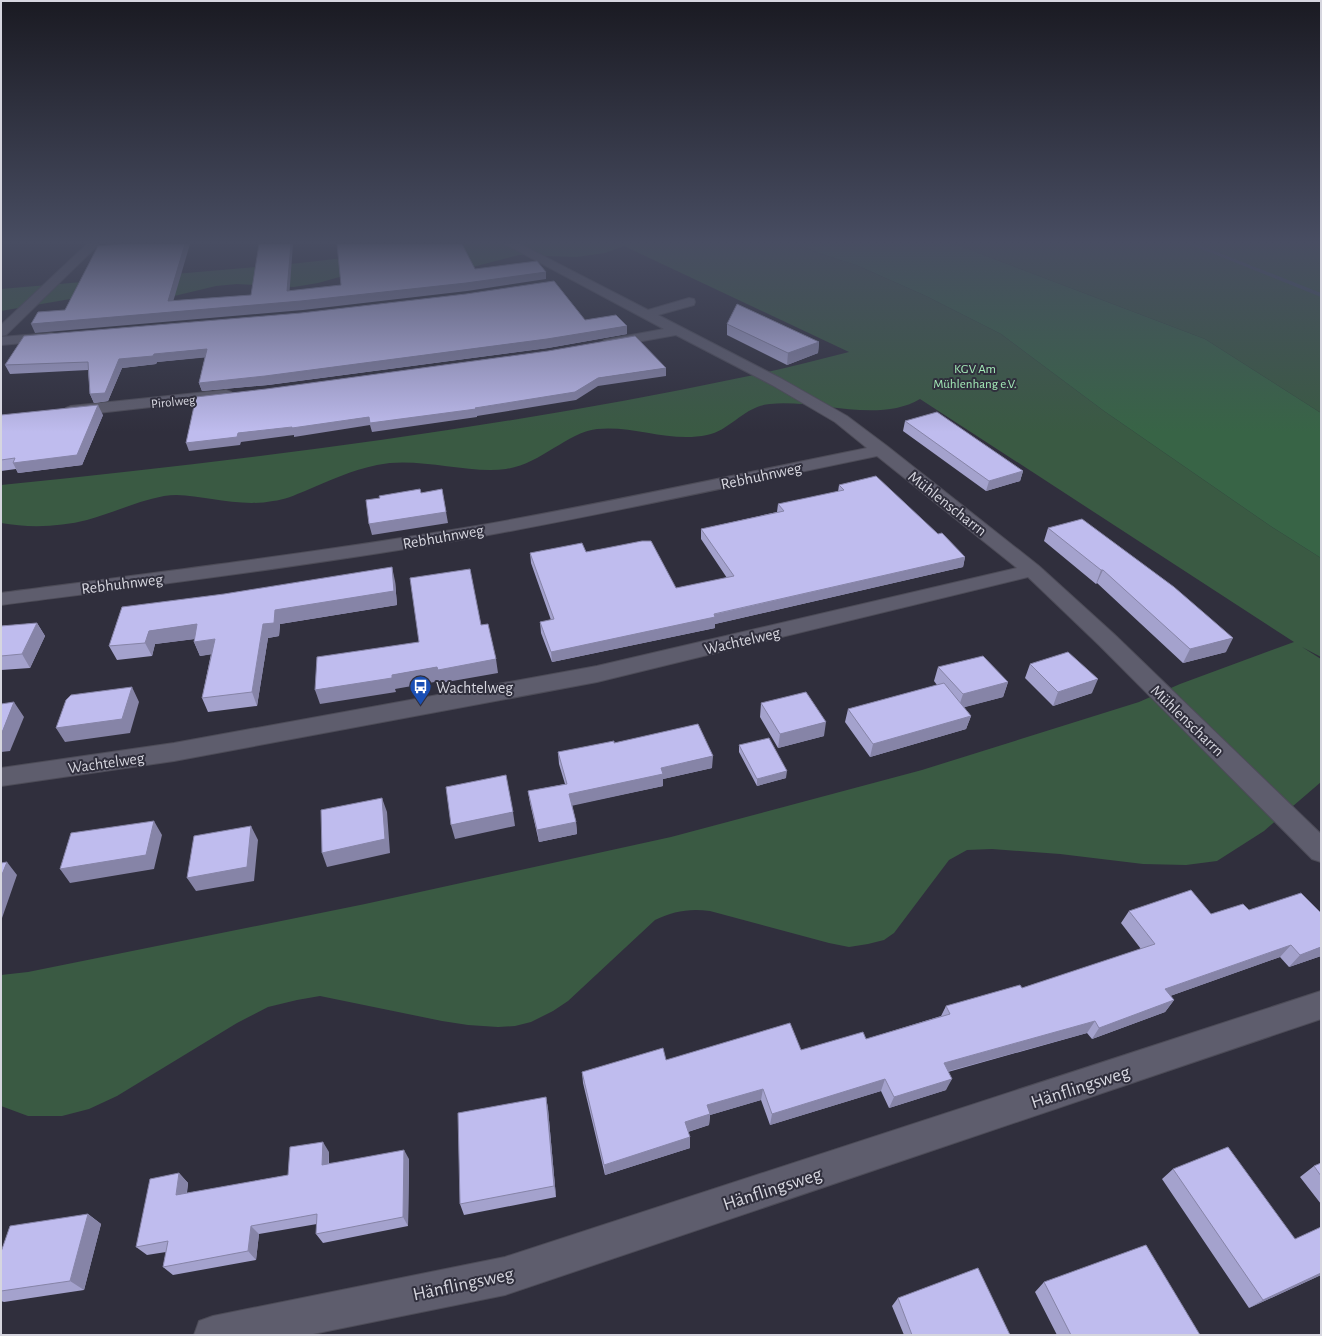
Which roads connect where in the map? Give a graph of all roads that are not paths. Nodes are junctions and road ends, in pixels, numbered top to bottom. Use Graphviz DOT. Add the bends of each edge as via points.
graph roads {
  1 [pos="30,306"];
  2 [pos="630,306"];
  3 [pos="675,306"];
  4 [pos="646,315"];
  5 [pos="677,331"];
  6 [pos="1,332"];
  7 [pos="65,336"];
  8 [pos="1,341"];
  9 [pos="594,345"];
  10 [pos="237,394"];
  11 [pos="57,413"];
  12 [pos="881,450"];
  13 [pos="1032,570"];
  14 [pos="1,599"];
  15 [pos="1,777"];
  16 [pos="1321,851"];
  17 [pos="1321,1005"];
  18 [pos="213,1335"];
  1 -- 6 [label="street"];
  2 -- 4 [label="street, Mühlenscharrn"];
  3 -- 4 [label="street"];
  4 -- 5 [label="street, Mühlenscharrn"];
  5 -- 9 [label="street"];
  5 -- 12 [label="street, Mühlenscharrn" via="841,418"];
  7 -- 8 [label="street"];
  10 -- 11 [label="street, Pirolweg"];
  12 -- 13 [label="street, Mühlenscharrn"];
  12 -- 14 [label="street, Rebhuhnweg" via="635,502 425,540 225,570"];
  13 -- 15 [label="street, Wachtelweg" via="903,603 597,674 174,752"];
  13 -- 16 [label="street, Mühlenscharrn"];
  17 -- 18 [label="street, Hänflingsweg" via="505,1276"];
}
